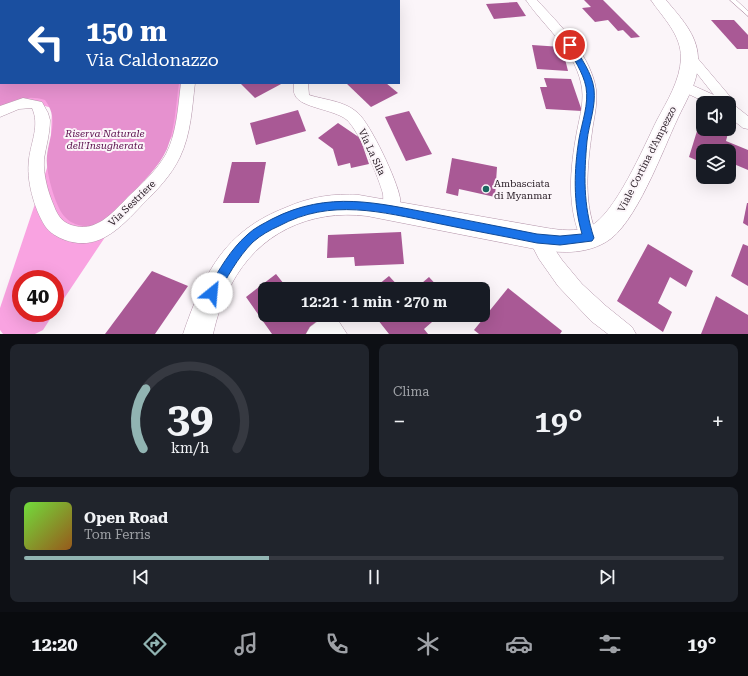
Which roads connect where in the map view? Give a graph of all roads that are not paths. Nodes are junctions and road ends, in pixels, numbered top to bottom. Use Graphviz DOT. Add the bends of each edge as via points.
graph roads {
  1 [pos="531,0"];
  2 [pos="658,0"];
  3 [pos="733,0"];
  4 [pos="748,14"];
  5 [pos="690,57"];
  6 [pos="188,84"];
  7 [pos="301,84"];
  8 [pos="683,86"];
  9 [pos="704,96"];
  10 [pos="723,96"];
  11 [pos="736,111"];
  12 [pos="0,112"];
  13 [pos="736,115"];
  14 [pos="745,122"];
  15 [pos="390,210"];
  16 [pos="537,238"];
  17 [pos="588,238"];
  18 [pos="198,334"];
  19 [pos="316,334"];
  20 [pos="336,334"];
  21 [pos="625,334"];
  1 -- 17 [label="street" via="570,45 589,83 590,99 583,140 580,188 582,218"];
  2 -- 5 [label="street, Viale Cortina d'Ampezzo" via="685,37"];
  3 -- 4 [label="lane"];
  5 -- 8 [label="street, Viale Cortina d'Ampezzo"];
  5 -- 10 [label="street"];
  6 -- 12 [label="street, Via Sestriere" via="179,142 171,159 159,176 119,218 93,234 71,234 54,225 49,215 38,179 37,159 43,115 37,105 24,103"];
  7 -- 15 [label="street, Via La Sila" via="301,94 304,98 340,109 351,115 360,125 390,190"];
  8 -- 9 [label="street"];
  8 -- 17 [label="street, Viale Cortina d'Ampezzo" via="645,167 618,214 600,233"];
  11 -- 14 [label="street"];
  13 -- 14 [label="street"];
  15 -- 16 [label="street, Viale Cortina d'Ampezzo"];
  15 -- 18 [label="street, Viale Cortina d'Ampezzo" via="352,204 328,205 287,216 261,230 241,248 224,269 208,301"];
  16 -- 17 [label="street, Viale Cortina d'Ampezzo" via="560,241"];
  16 -- 21 [label="street" via="568,284"];
  19 -- 20 [label="street" via="329,324"];
}
